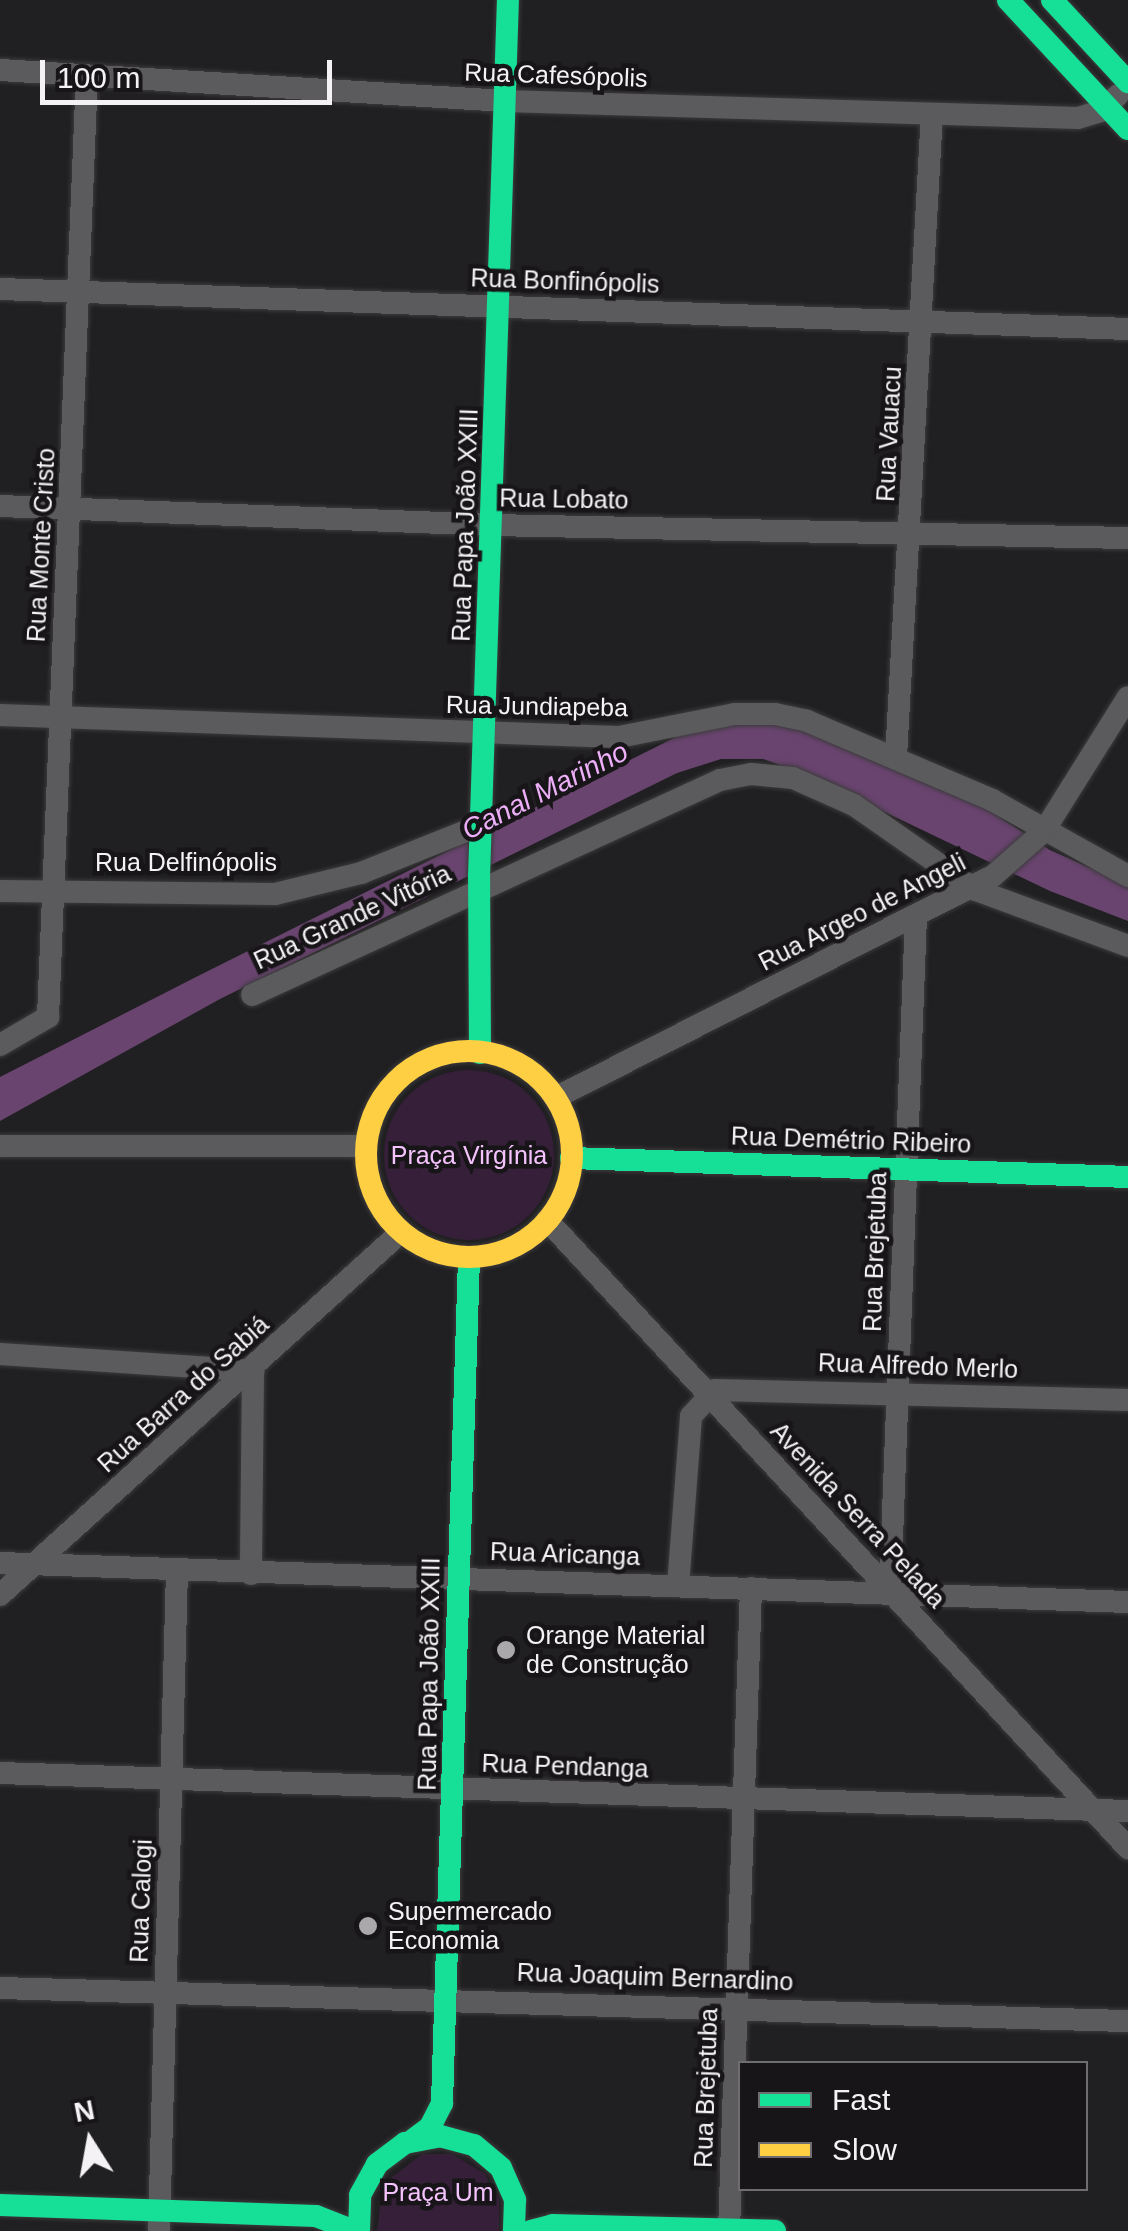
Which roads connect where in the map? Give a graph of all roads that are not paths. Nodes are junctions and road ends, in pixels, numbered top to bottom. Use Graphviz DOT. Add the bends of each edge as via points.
graph roads {
  1 [pos="508,0"];
  2 [pos="1008,0"];
  3 [pos="1052,0"];
  4 [pos="0,70"];
  5 [pos="87,76"];
  6 [pos="1128,83"];
  7 [pos="505,102"];
  8 [pos="1107,106"];
  9 [pos="932,114"];
  10 [pos="1128,129"];
  11 [pos="0,289"];
  12 [pos="79,292"];
  13 [pos="501,308"];
  14 [pos="923,318"];
  15 [pos="1128,329"];
  16 [pos="0,506"];
  17 [pos="71,510"];
  18 [pos="491,525"];
  19 [pos="910,534"];
  20 [pos="1128,538"];
  21 [pos="1128,697"];
  22 [pos="0,715"];
  23 [pos="61,716"];
  24 [pos="485,734"];
  25 [pos="896,757"];
  26 [pos="481,829"];
  27 [pos="1040,835"];
  28 [pos="1128,876"];
  29 [pos="479,882"];
  30 [pos="983,882"];
  31 [pos="56,888"];
  32 [pos="0,891"];
  33 [pos="916,916"];
  34 [pos="1128,946"];
  35 [pos="252,994"];
  36 [pos="0,1045"];
  37 [pos="480,1052"];
  38 [pos="555,1098"];
  39 [pos="0,1146"];
  40 [pos="366,1146"];
  41 [pos="572,1158"];
  42 [pos="906,1170"];
  43 [pos="1128,1177"];
  44 [pos="547,1220"];
  45 [pos="401,1232"];
  46 [pos="470,1258"];
  47 [pos="0,1354"];
  48 [pos="253,1371"];
  49 [pos="898,1393"];
  50 [pos="708,1394"];
  51 [pos="1128,1400"];
  52 [pos="0,1563"];
  53 [pos="32,1564"];
  54 [pos="177,1572"];
  55 [pos="251,1574"];
  56 [pos="460,1578"];
  57 [pos="678,1586"];
  58 [pos="751,1588"];
  59 [pos="891,1592"];
  60 [pos="0,1595"];
  61 [pos="1128,1602"];
  62 [pos="0,1773"];
  63 [pos="171,1779"];
  64 [pos="454,1790"];
  65 [pos="744,1799"];
  66 [pos="1092,1810"];
  67 [pos="1128,1811"];
  68 [pos="1128,1848"];
  69 [pos="0,1988"];
  70 [pos="166,1996"];
  71 [pos="448,1997"];
  72 [pos="736,2007"];
  73 [pos="1128,2021"];
  74 [pos="443,2091"];
  75 [pos="414,2140"];
  76 [pos="466,2142"];
  77 [pos="510,2183"];
  78 [pos="360,2194"];
  79 [pos="0,2204"];
  80 [pos="316,2216"];
  81 [pos="160,2221"];
  82 [pos="564,2225"];
  83 [pos="729,2230"];
  84 [pos="357,2231"];
  85 [pos="514,2231"];
  86 [pos="531,2231"];
  87 [pos="775,2231"];
  1 -- 7 [label="street, Rua Papa João XXIII"];
  2 -- 8 [label="street"];
  3 -- 6 [label="street"];
  4 -- 5 [label="street, Rua Cafesópolis"];
  5 -- 7 [label="street, Rua Cafesópolis"];
  5 -- 12 [label="street, Rua Monte Cristo"];
  6 -- 8 [label="street"];
  7 -- 9 [label="street, Rua Cafesópolis"];
  7 -- 13 [label="street, Rua Papa João XXIII"];
  8 -- 9 [label="street, Rua Cafesópolis" via="1078,118"];
  8 -- 10 [label="street"];
  9 -- 14 [label="street, Rua Vauacu"];
  11 -- 12 [label="street, Rua Bonfinópolis"];
  12 -- 13 [label="street, Rua Bonfinópolis"];
  12 -- 17 [label="street, Rua Monte Cristo"];
  13 -- 14 [label="street, Rua Bonfinópolis"];
  13 -- 18 [label="street, Rua Papa João XXIII"];
  14 -- 15 [label="street, Rua Bonfinópolis"];
  14 -- 19 [label="street, Rua Vauacu"];
  16 -- 17 [label="street, Rua Lobato"];
  17 -- 18 [label="street, Rua Lobato"];
  17 -- 23 [label="street, Rua Monte Cristo"];
  18 -- 19 [label="street, Rua Lobato"];
  18 -- 24 [label="street, Rua Papa João XXIII"];
  19 -- 20 [label="street, Rua Lobato"];
  19 -- 25 [label="street, Rua Vauacu"];
  21 -- 27 [label="street, Rua Argeo de Angeli"];
  22 -- 23 [label="street, Rua Jundiapeba"];
  23 -- 24 [label="street, Rua Jundiapeba"];
  23 -- 31 [label="street, Rua Monte Cristo"];
  24 -- 25 [label="street, Rua Jundiapeba" via="646,736 735,714 775,714"];
  24 -- 26 [label="street, Rua Papa João XXIII"];
  25 -- 27 [label="street, Rua Jundiapeba"];
  26 -- 29 [label="street, Rua Papa João XXIII"];
  26 -- 31 [label="street, Rua Delfinópolis" via="360,874 275,894"];
  27 -- 28 [label="street"];
  27 -- 30 [label="street, Rua Argeo de Angeli"];
  29 -- 30 [label="street, Rua Grande Vitória" via="720,780 767,774 854,805"];
  29 -- 35 [label="street, Rua Grande Vitória"];
  29 -- 37 [label="street, Rua Papa João XXIII"];
  30 -- 33 [label="street, Rua Argeo de Angeli"];
  30 -- 34 [label="street, Rua Grande Vitória"];
  31 -- 32 [label="street, Rua Delfinópolis"];
  31 -- 36 [label="street, Rua Monte Cristo" via="48,1017"];
  33 -- 38 [label="street, Rua Argeo de Angeli"];
  33 -- 42 [label="street, Rua Brejetuba"];
  37 -- 38 [label="street" via="522,1066"];
  37 -- 40 [label="street" via="442,1056 408,1072 376,1110"];
  38 -- 41 [label="street"];
  39 -- 40 [label="street"];
  40 -- 45 [label="street" via="374,1194"];
  41 -- 42 [label="street, Rua Demétrio Ribeiro"];
  41 -- 44 [label="street"];
  42 -- 43 [label="street, Rua Demétrio Ribeiro"];
  42 -- 49 [label="street, Rua Brejetuba"];
  44 -- 46 [label="street" via="512,1247"];
  44 -- 50 [label="street, Avenida Serra Pelada"];
  45 -- 46 [label="street" via="433,1251"];
  45 -- 48 [label="street, Rua Barra do Sabiá"];
  46 -- 56 [label="street, Rua Papa João XXIII"];
  47 -- 48 [label="street"];
  48 -- 53 [label="street, Rua Barra do Sabiá"];
  48 -- 55 [label="street"];
  49 -- 50 [label="street, Rua Alfredo Merlo" via="732,1388"];
  49 -- 51 [label="street, Rua Alfredo Merlo"];
  49 -- 59 [label="street, Rua Brejetuba"];
  50 -- 57 [label="street" via="692,1416"];
  50 -- 59 [label="street, Avenida Serra Pelada"];
  52 -- 53 [label="street, Rua Aricanga"];
  53 -- 54 [label="street, Rua Aricanga"];
  53 -- 60 [label="street, Rua Barra do Sabiá"];
  54 -- 55 [label="street, Rua Aricanga"];
  54 -- 63 [label="street, Rua Calogi"];
  55 -- 56 [label="street, Rua Aricanga"];
  56 -- 57 [label="street, Rua Aricanga"];
  56 -- 64 [label="street, Rua Papa João XXIII"];
  57 -- 58 [label="street, Rua Aricanga"];
  58 -- 59 [label="street, Rua Aricanga"];
  58 -- 65 [label="street, Rua Brejetuba"];
  59 -- 61 [label="street, Rua Aricanga"];
  59 -- 66 [label="street, Avenida Serra Pelada"];
  62 -- 63 [label="street, Rua Pendanga"];
  63 -- 64 [label="street, Rua Pendanga"];
  63 -- 70 [label="street, Rua Calogi"];
  64 -- 65 [label="street, Rua Pendanga"];
  64 -- 71 [label="street, Rua Papa João XXIII"];
  65 -- 66 [label="street, Rua Pendanga"];
  65 -- 72 [label="street, Rua Brejetuba"];
  66 -- 67 [label="street, Rua Pendanga"];
  66 -- 68 [label="street, Avenida Serra Pelada"];
  69 -- 70 [label="street, Rua Joaquim Bernardino"];
  70 -- 71 [label="street, Rua Joaquim Bernardino"];
  70 -- 81 [label="street, Rua Calogi"];
  71 -- 72 [label="street, Rua Joaquim Bernardino"];
  71 -- 74 [label="street, Rua Papa João XXIII"];
  72 -- 73 [label="street, Rua Joaquim Bernardino"];
  72 -- 83 [label="street, Rua Brejetuba"];
  74 -- 75 [label="street, Rua Papa João XXIII" via="436,2119"];
  74 -- 76 [label="street, Rua Papa João XXIII" via="448,2117"];
  75 -- 76 [label="street"];
  75 -- 78 [label="street" via="383,2157"];
  76 -- 77 [label="street" via="495,2161"];
  77 -- 82 [label="street" via="535,2212"];
  77 -- 85 [label="street"];
  78 -- 80 [label="street"];
  78 -- 84 [label="street"];
  79 -- 81 [label="street"];
  80 -- 81 [label="street"];
  80 -- 84 [label="street"];
  82 -- 83 [label="street"];
  82 -- 86 [label="street"];
  83 -- 87 [label="street"];
}
